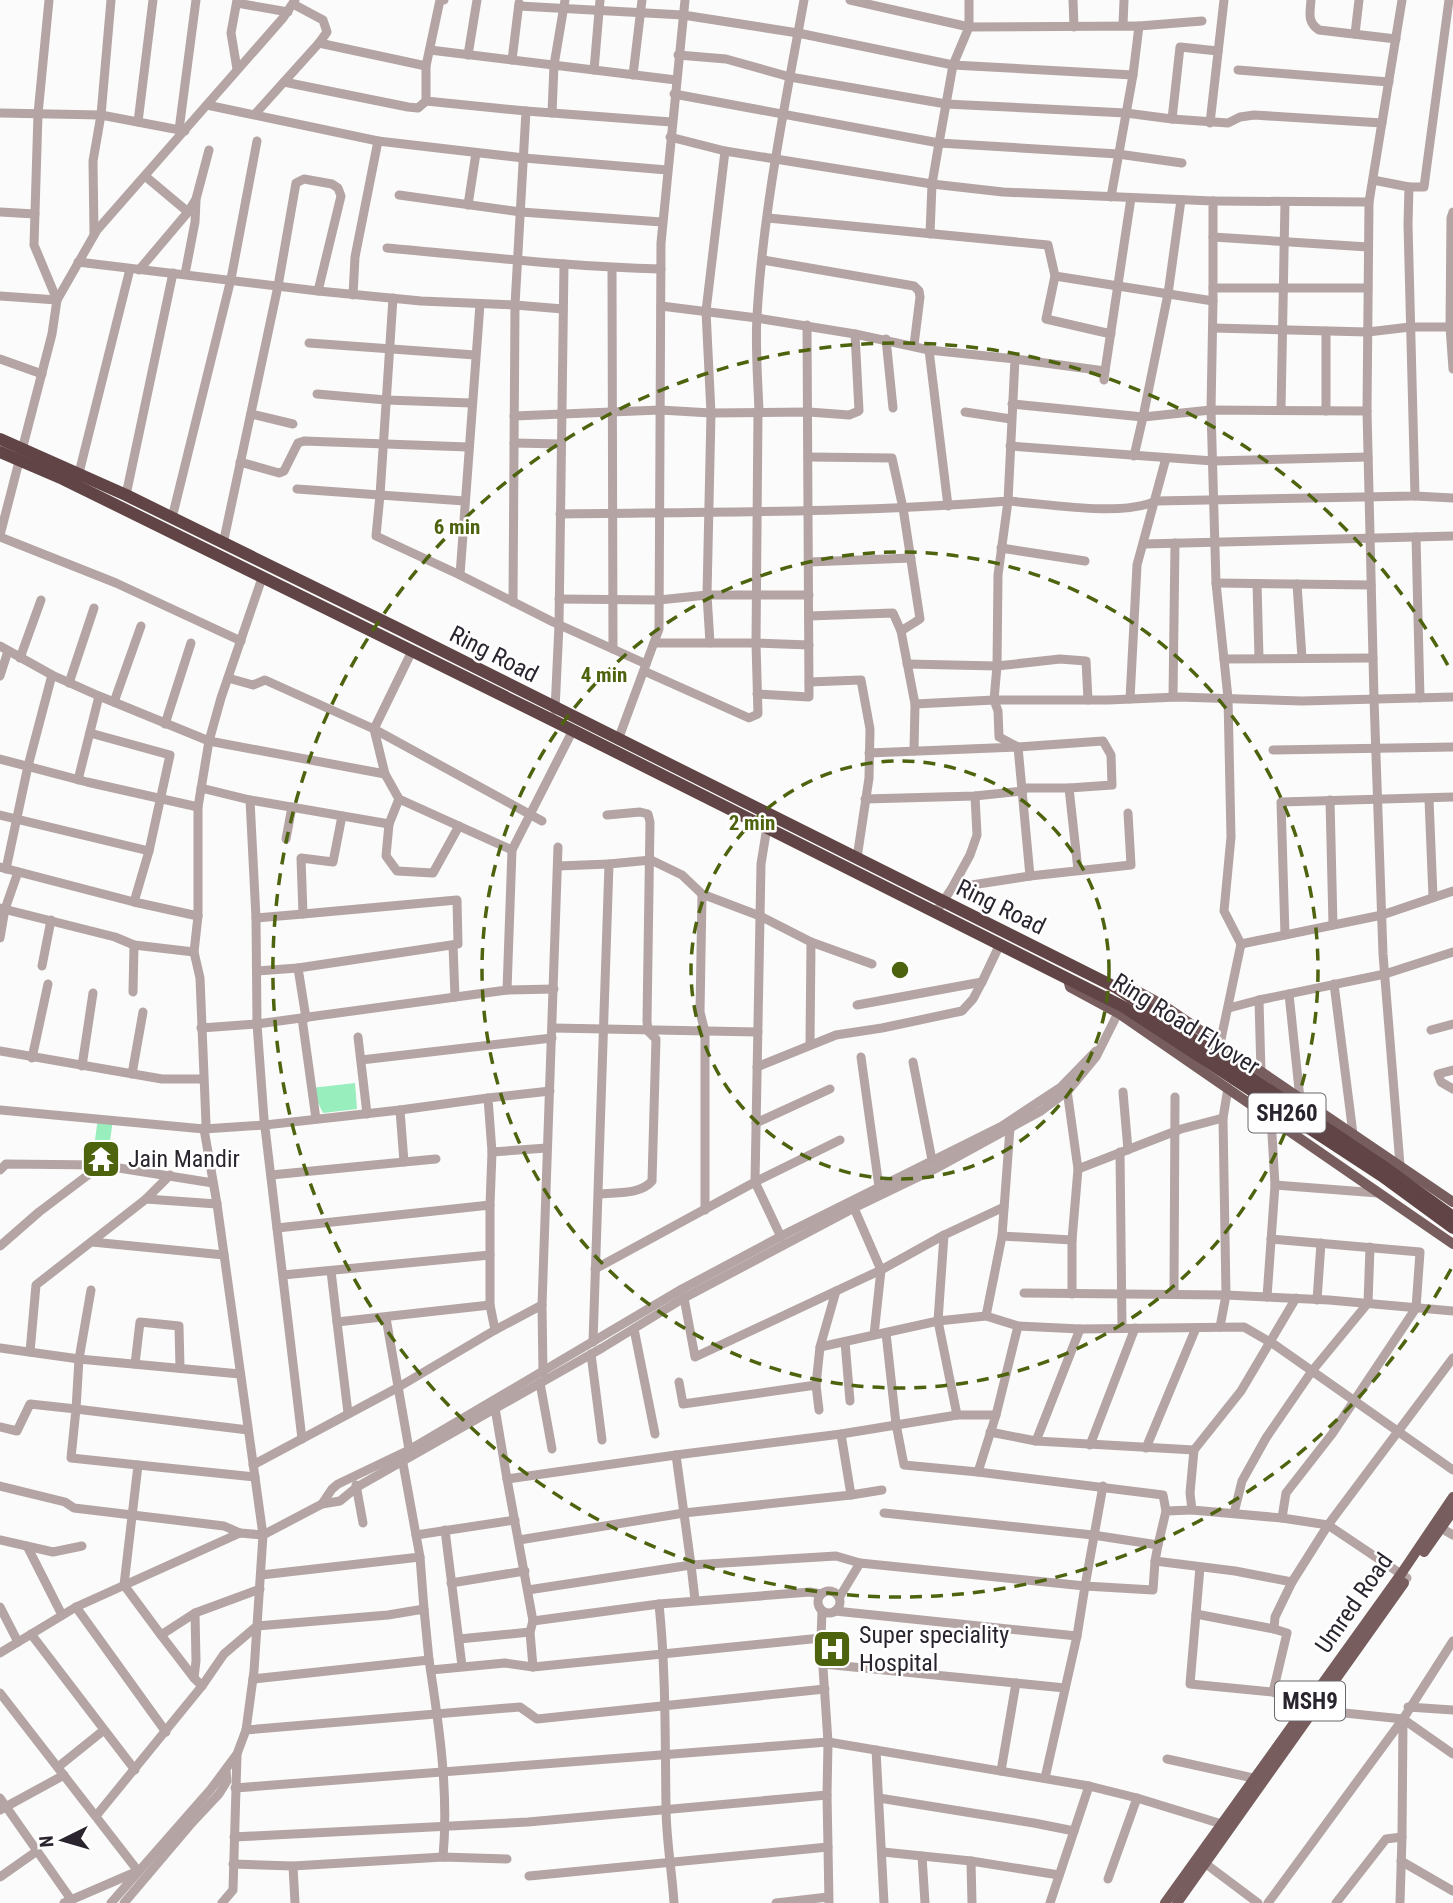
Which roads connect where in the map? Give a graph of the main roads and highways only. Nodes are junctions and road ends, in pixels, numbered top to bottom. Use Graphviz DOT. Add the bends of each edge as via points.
graph roads {
  1 [pos="0,439"];
  2 [pos="0,452"];
  3 [pos="22,453"];
  4 [pos="555,715"];
  5 [pos="939,906"];
  6 [pos="1068,977"];
  7 [pos="1117,988"];
  8 [pos="1453,1202"];
  9 [pos="1453,1217"];
  10 [pos="1453,1228"];
  11 [pos="1453,1244"];
  12 [pos="1453,1497"];
  13 [pos="1453,1511"];
  14 [pos="1404,1576"];
  15 [pos="1310,1709"];
  16 [pos="1227,1825"];
  17 [pos="1202,1861"];
  18 [pos="1165,1903"];
  19 [pos="1177,1903"];
  1 -- 3 [label="highway, Ring Road / SH260"];
  2 -- 3 [label="highway, Ring Road / SH260"];
  3 -- 4 [label="highway, Ring Road / SH260" via="262,578"];
  3 -- 4 [label="highway, Ring Road / SH260" via="79,473 395,627"];
  4 -- 5 [label="highway, Ring Road / SH260" via="618,740 857,858"];
  4 -- 5 [label="highway, Ring Road / SH260" via="573,730 767,827"];
  5 -- 6 [label="highway, Ring Road / SH260" via="1000,944"];
  5 -- 7 [label="highway, Ring Road / SH260"];
  6 -- 10 [label="highway, Ring Road Flyover / SH260" via="1125,1007"];
  6 -- 11 [label="main road" via="1070,987 1118,1013"];
  7 -- 8 [label="main road" via="1128,986 1163,1005"];
  7 -- 9 [label="highway, Ring Road Flyover / SH260"];
  12 -- 14 [label="main road, Umred Road / MSH9"];
  13 -- 14 [label="main road"];
  14 -- 15 [label="main road, Umred Road / MSH9"];
  15 -- 16 [label="main road"];
  15 -- 16 [label="main road, Umred Road / MSH9" via="1253,1778"];
  16 -- 17 [label="main road, Umred Road / MSH9"];
  17 -- 18 [label="main road, Umred Road / MSH9"];
  17 -- 19 [label="main road"];
}
